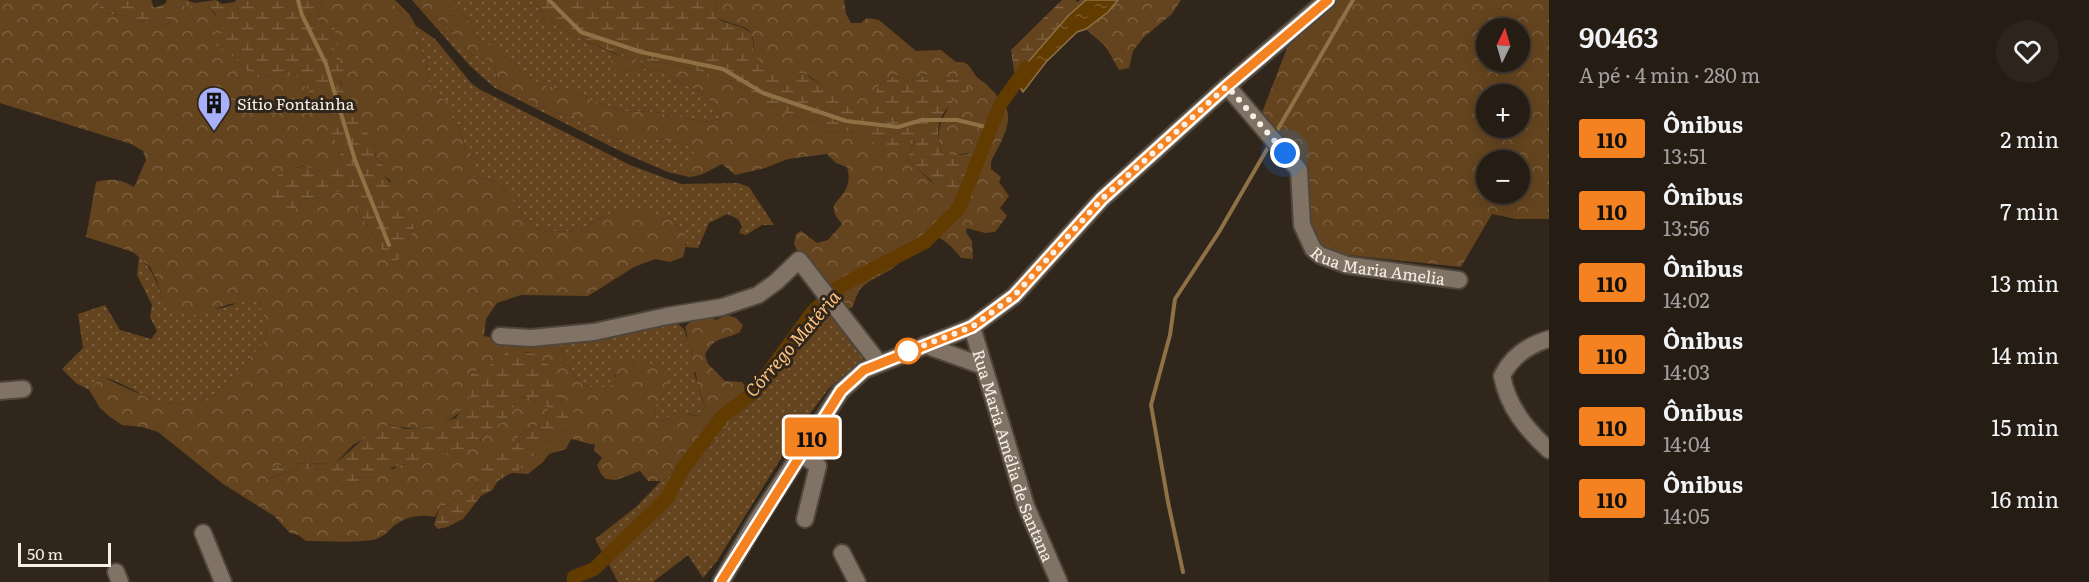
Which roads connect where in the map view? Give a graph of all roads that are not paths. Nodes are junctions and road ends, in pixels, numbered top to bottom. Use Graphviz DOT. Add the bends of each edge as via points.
graph roads {
  1 [pos="1328,0"];
  2 [pos="1227,86"];
  3 [pos="1459,280"];
  4 [pos="972,327"];
  5 [pos="500,336"];
  6 [pos="1549,339"];
  7 [pos="926,345"];
  8 [pos="879,363"];
  9 [pos="983,366"];
  10 [pos="23,389"];
  11 [pos="0,391"];
  12 [pos="1549,450"];
  13 [pos="801,454"];
  14 [pos="805,519"];
  15 [pos="203,533"];
  16 [pos="842,553"];
  17 [pos="223,582"];
  18 [pos="721,582"];
  19 [pos="856,582"];
  20 [pos="1059,582"];
  1 -- 2 [label="street"];
  2 -- 3 [label="street, Rua Maria Amelia" via="1299,170 1302,225 1320,255 1347,265"];
  2 -- 4 [label="street" via="1102,199 1014,296"];
  4 -- 7 [label="street"];
  4 -- 9 [label="street, Rua Maria Amélia de Santana"];
  5 -- 8 [label="street" via="531,338 594,332 722,307 758,295 799,260"];
  6 -- 12 [label="street" via="1516,356 1502,376 1515,411"];
  7 -- 8 [label="street"];
  7 -- 9 [label="street"];
  8 -- 13 [label="street" via="864,370 841,391"];
  9 -- 20 [label="street, Rua Maria Amélia de Santana" via="1026,506"];
  10 -- 11 [label="street"];
  13 -- 14 [label="street" via="818,466"];
  13 -- 18 [label="street"];
  15 -- 17 [label="street"];
  16 -- 19 [label="street"];
}
